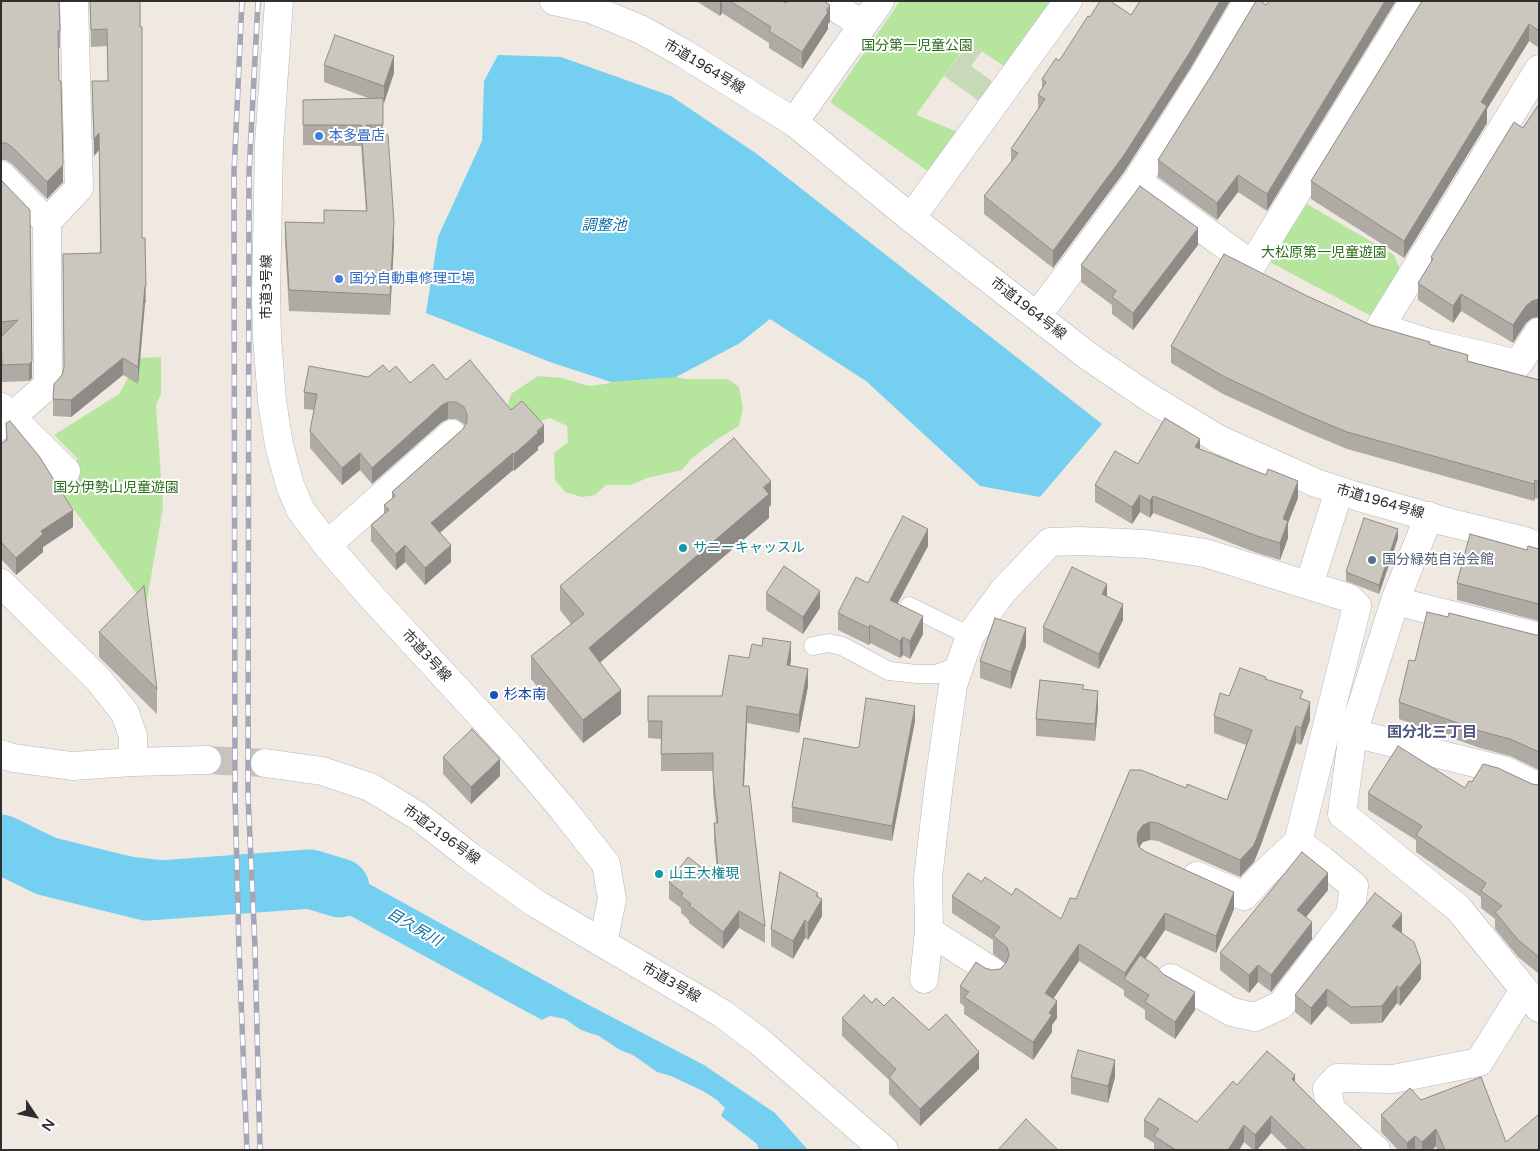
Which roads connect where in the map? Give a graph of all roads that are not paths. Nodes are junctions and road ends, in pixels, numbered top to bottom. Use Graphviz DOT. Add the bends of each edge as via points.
graph roads {
  1 [pos="74,1"];
  2 [pos="279,1"];
  3 [pos="554,1"];
  4 [pos="826,1"];
  5 [pos="880,1"];
  6 [pos="1068,1"];
  7 [pos="1248,1"];
  8 [pos="1414,1"];
  9 [pos="863,25"];
  10 [pos="1539,69"];
  11 [pos="794,122"];
  12 [pos="1,175"];
  13 [pos="1137,180"];
  14 [pos="911,218"];
  15 [pos="47,222"];
  16 [pos="1036,316"];
  17 [pos="1539,332"];
  18 [pos="5,417"];
  19 [pos="452,434"];
  20 [pos="66,471"];
  21 [pos="1339,491"];
  22 [pos="1429,516"];
  23 [pos="327,544"];
  24 [pos="1539,546"];
  25 [pos="1,583"];
  26 [pos="1309,585"];
  27 [pos="1395,601"];
  28 [pos="909,606"];
  29 [pos="970,636"];
  30 [pos="1539,636"];
  31 [pos="813,646"];
  32 [pos="961,665"];
  33 [pos="1353,733"];
  34 [pos="1,754"];
  35 [pos="207,760"];
  36 [pos="133,762"];
  37 [pos="265,763"];
  38 [pos="1539,787"];
  39 [pos="1298,842"];
  40 [pos="1174,866"];
  41 [pos="929,931"];
  42 [pos="603,943"];
  43 [pos="992,972"];
  44 [pos="1171,978"];
  45 [pos="924,979"];
  46 [pos="1532,999"];
  47 [pos="884,1150"];
  48 [pos="1376,1150"];
  1 -- 15 [label="street" via="79,188"];
  2 -- 23 [label="street, 市道3号線" via="269,144 266,285 272,401 290,485 300,509"];
  3 -- 11 [label="street, 市道1964号線" via="591,9 640,29"];
  4 -- 9 [label="street"];
  5 -- 9 [label="street"];
  6 -- 14 [label="street"];
  7 -- 13 [label="street"];
  8 -- 13 [label="street" via="1252,265"];
  9 -- 11 [label="street"];
  10 -- 17 [label="street" via="1380,327 1518,364"];
  11 -- 14 [label="street, 市道1964号線"];
  12 -- 15 [label="street"];
  13 -- 16 [label="street"];
  14 -- 16 [label="street, 市道1964号線"];
  15 -- 18 [label="street" via="48,385"];
  16 -- 21 [label="street, 市道1964号線" via="1150,398 1218,439 1316,484"];
  18 -- 20 [label="street"];
  19 -- 23 [label="street"];
  21 -- 22 [label="street, 市道1964号線"];
  21 -- 26 [label="street"];
  22 -- 24 [label="street, 市道1964号線"];
  22 -- 27 [label="street"];
  23 -- 42 [label="street, 市道3号線" via="510,747 606,864 612,899"];
  25 -- 36 [label="street" via="98,679 125,713 133,736"];
  26 -- 29 [label="street" via="1204,553 1146,544 1080,540 1050,542 1004,590"];
  26 -- 39 [label="street" via="1350,598 1357,606"];
  27 -- 30 [label="street"];
  27 -- 33 [label="street"];
  28 -- 29 [label="lane"];
  29 -- 32 [label="street"];
  31 -- 32 [label="lane" via="829,643 842,646 889,670 917,674 936,674"];
  32 -- 41 [label="street" via="953,686 939,783 928,878"];
  33 -- 38 [label="street" via="1503,770"];
  33 -- 46 [label="street" via="1342,814 1458,908"];
  34 -- 36 [label="street" via="72,766"];
  35 -- 36 [label="street"];
  37 -- 42 [label="street, 市道2196号線" via="322,771 370,787 418,816 536,903"];
  39 -- 40 [label="street" via="1244,896"];
  39 -- 44 [label="street" via="1354,886 1350,914 1281,1005 1255,1017 1232,1012"];
  41 -- 43 [label="street"];
  41 -- 45 [label="street"];
  42 -- 47 [label="street, 市道3号線" via="724,1014"];
  46 -- 48 [label="street" via="1479,1062 1393,1079 1337,1078 1328,1089 1331,1109"];
}
